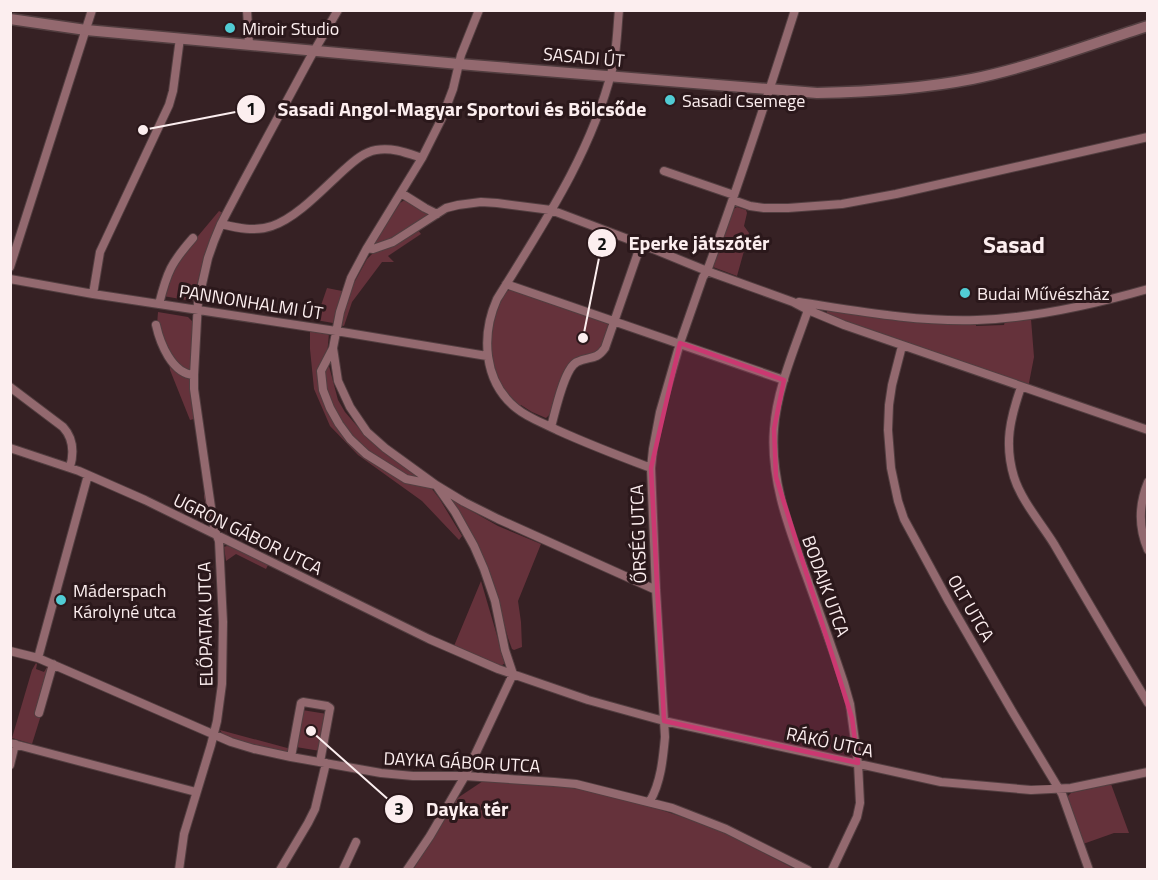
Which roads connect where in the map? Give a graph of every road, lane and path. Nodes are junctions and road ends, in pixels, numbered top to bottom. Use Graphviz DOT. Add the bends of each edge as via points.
graph roads {
  1 [pos="92,10"];
  2 [pos="247,10"];
  3 [pos="338,10"];
  4 [pos="479,10"];
  5 [pos="619,10"];
  6 [pos="795,10"];
  7 [pos="10,20"];
  8 [pos="1148,26"];
  9 [pos="86,30"];
  10 [pos="180,38"];
  11 [pos="249,44"];
  12 [pos="315,51"];
  13 [pos="459,64"];
  14 [pos="610,76"];
  15 [pos="770,89"];
  16 [pos="1148,137"];
  17 [pos="422,158"];
  18 [pos="664,171"];
  19 [pos="401,193"];
  20 [pos="733,198"];
  21 [pos="551,210"];
  22 [pos="437,213"];
  23 [pos="221,224"];
  24 [pos="193,238"];
  25 [pos="640,244"];
  26 [pos="367,248"];
  27 [pos="10,267"];
  28 [pos="707,271"];
  29 [pos="10,279"];
  30 [pos="506,284"];
  31 [pos="1148,289"];
  32 [pos="93,294"];
  33 [pos="792,302"];
  34 [pos="159,304"];
  35 [pos="198,310"];
  36 [pos="808,310"];
  37 [pos="614,321"];
  38 [pos="156,325"];
  39 [pos="336,331"];
  40 [pos="680,343"];
  41 [pos="902,345"];
  42 [pos="333,348"];
  43 [pos="487,356"];
  44 [pos="194,375"];
  45 [pos="784,380"];
  46 [pos="10,387"];
  47 [pos="1021,387"];
  48 [pos="551,427"];
  49 [pos="1148,430"];
  50 [pos="10,448"];
  51 [pos="70,468"];
  52 [pos="651,468"];
  53 [pos="88,475"];
  54 [pos="1148,482"];
  55 [pos="436,485"];
  56 [pos="217,535"];
  57 [pos="1148,550"];
  58 [pos="656,590"];
  59 [pos="10,651"];
  60 [pos="38,658"];
  61 [pos="53,664"];
  62 [pos="513,674"];
  63 [pos="1148,703"];
  64 [pos="39,713"];
  65 [pos="664,721"];
  66 [pos="214,734"];
  67 [pos="13,744"];
  68 [pos="291,757"];
  69 [pos="323,763"];
  70 [pos="858,764"];
  71 [pos="10,765"];
  72 [pos="1148,772"];
  73 [pos="465,776"];
  74 [pos="1058,789"];
  75 [pos="196,792"];
  76 [pos="650,801"];
  77 [pos="356,842"];
  78 [pos="179,870"];
  79 [pos="280,870"];
  80 [pos="343,870"];
  81 [pos="407,870"];
  82 [pos="808,870"];
  83 [pos="832,870"];
  84 [pos="1089,870"];
  1 -- 9 [label="street"];
  2 -- 11 [label="street"];
  3 -- 12 [label="street, ELŐPATAK UTCA"];
  4 -- 13 [label="street"];
  5 -- 14 [label="street"];
  6 -- 15 [label="street, ŐRSÉG UTCA"];
  7 -- 9 [label="street, SASADI ÚT"];
  8 -- 15 [label="street, SASADI ÚT" via="998,73 942,85 848,93"];
  9 -- 10 [label="street, SASADI ÚT"];
  9 -- 27 [label="street"];
  10 -- 11 [label="street, SASADI ÚT"];
  10 -- 32 [label="street" via="174,91 100,252"];
  11 -- 12 [label="street, SASADI ÚT"];
  12 -- 13 [label="street, SASADI ÚT"];
  12 -- 23 [label="street, ELŐPATAK UTCA"];
  13 -- 14 [label="street, SASADI ÚT"];
  13 -- 17 [label="street" via="448,105"];
  14 -- 15 [label="street, SASADI ÚT"];
  14 -- 21 [label="street" via="583,154"];
  15 -- 20 [label="street, ŐRSÉG UTCA"];
  16 -- 20 [label="street" via="842,204 764,208"];
  17 -- 19 [label="street"];
  17 -- 23 [label="street" via="394,150 374,150 352,163 288,218 272,226 239,228"];
  18 -- 20 [label="street"];
  19 -- 22 [label="street"];
  19 -- 26 [label="street"];
  20 -- 28 [label="street, ŐRSÉG UTCA"];
  21 -- 22 [label="street" via="481,202 459,204"];
  21 -- 25 [label="street"];
  21 -- 30 [label="street"];
  22 -- 26 [label="street" via="393,242"];
  23 -- 35 [label="street, ELŐPATAK UTCA" via="208,258"];
  24 -- 34 [label="street" via="172,263"];
  25 -- 28 [label="street"];
  25 -- 37 [label="street"];
  26 -- 39 [label="street" via="344,296"];
  28 -- 33 [label="street"];
  28 -- 40 [label="street, ŐRSÉG UTCA"];
  29 -- 32 [label="street, PANNONHALMI ÚT"];
  30 -- 37 [label="street"];
  30 -- 43 [label="street" via="491,312"];
  31 -- 33 [label="street" via="1090,305 1006,319 900,316"];
  32 -- 34 [label="street, PANNONHALMI ÚT"];
  33 -- 36 [label="street"];
  34 -- 35 [label="street, PANNONHALMI ÚT"];
  35 -- 39 [label="street, PANNONHALMI ÚT"];
  35 -- 44 [label="street, ELŐPATAK UTCA"];
  36 -- 41 [label="street"];
  36 -- 45 [label="street, BODAJK UTCA"];
  37 -- 40 [label="street"];
  37 -- 48 [label="street" via="600,354 571,366"];
  38 -- 44 [label="street" via="170,359 184,373"];
  39 -- 42 [label="street"];
  39 -- 43 [label="street, PANNONHALMI ÚT"];
  40 -- 45 [label="street"];
  40 -- 52 [label="street, ŐRSÉG UTCA" via="660,412"];
  41 -- 47 [label="street"];
  41 -- 74 [label="street, OLT UTCA" via="892,385 888,430 891,468 904,519"];
  42 -- 55 [label="street" via="338,381 359,421 375,439"];
  42 -- 55 [label="street" via="321,370 323,390 350,439 406,479"];
  43 -- 48 [label="street" via="496,383 508,401"];
  44 -- 56 [label="street, ELŐPATAK UTCA"];
  45 -- 70 [label="street, BODAJK UTCA" via="774,429 776,477 790,531 844,683"];
  46 -- 51 [label="street" via="68,433 73,449"];
  47 -- 49 [label="street"];
  47 -- 63 [label="street" via="1009,429 1009,454 1017,485"];
  48 -- 52 [label="street"];
  50 -- 51 [label="street, UGRON GÁBOR UTCA"];
  51 -- 53 [label="street, UGRON GÁBOR UTCA"];
  52 -- 58 [label="street, ŐRSÉG UTCA"];
  53 -- 56 [label="street, UGRON GÁBOR UTCA"];
  53 -- 60 [label="street"];
  54 -- 57 [label="street" via="1140,514"];
  55 -- 58 [label="street" via="498,519"];
  55 -- 62 [label="street" via="479,557 495,601"];
  56 -- 62 [label="street, UGRON GÁBOR UTCA" via="429,639"];
  56 -- 66 [label="street, ELŐPATAK UTCA" via="224,651"];
  58 -- 65 [label="street, ŐRSÉG UTCA"];
  59 -- 60 [label="street, DAYKA GÁBOR UTCA"];
  60 -- 61 [label="street, DAYKA GÁBOR UTCA"];
  61 -- 64 [label="street"];
  61 -- 66 [label="street, DAYKA GÁBOR UTCA"];
  62 -- 65 [label="street, RÁKÓ UTCA"];
  62 -- 73 [label="street"];
  65 -- 70 [label="street, RÁKÓ UTCA"];
  65 -- 76 [label="street, ŐRSÉG UTCA" via="662,764"];
  66 -- 68 [label="street, DAYKA GÁBOR UTCA"];
  66 -- 75 [label="street, ELŐPATAK UTCA"];
  67 -- 71 [label="street"];
  67 -- 75 [label="street"];
  68 -- 69 [label="street, DAYKA GÁBOR UTCA"];
  68 -- 69 [label="street" via="301,703 327,706 330,708"];
  69 -- 73 [label="street, DAYKA GÁBOR UTCA" via="396,775"];
  69 -- 79 [label="street" via="315,809"];
  70 -- 74 [label="street, RÁKÓ UTCA" via="941,782"];
  70 -- 83 [label="street, BODAJK UTCA" via="858,810"];
  72 -- 74 [label="street, RÁKÓ UTCA"];
  73 -- 76 [label="street, DAYKA GÁBOR UTCA" via="576,784"];
  73 -- 81 [label="street"];
  74 -- 84 [label="street, OLT UTCA"];
  75 -- 78 [label="street, ELŐPATAK UTCA"];
  76 -- 82 [label="street, DAYKA GÁBOR UTCA" via="726,829"];
  77 -- 80 [label="street"];
}
